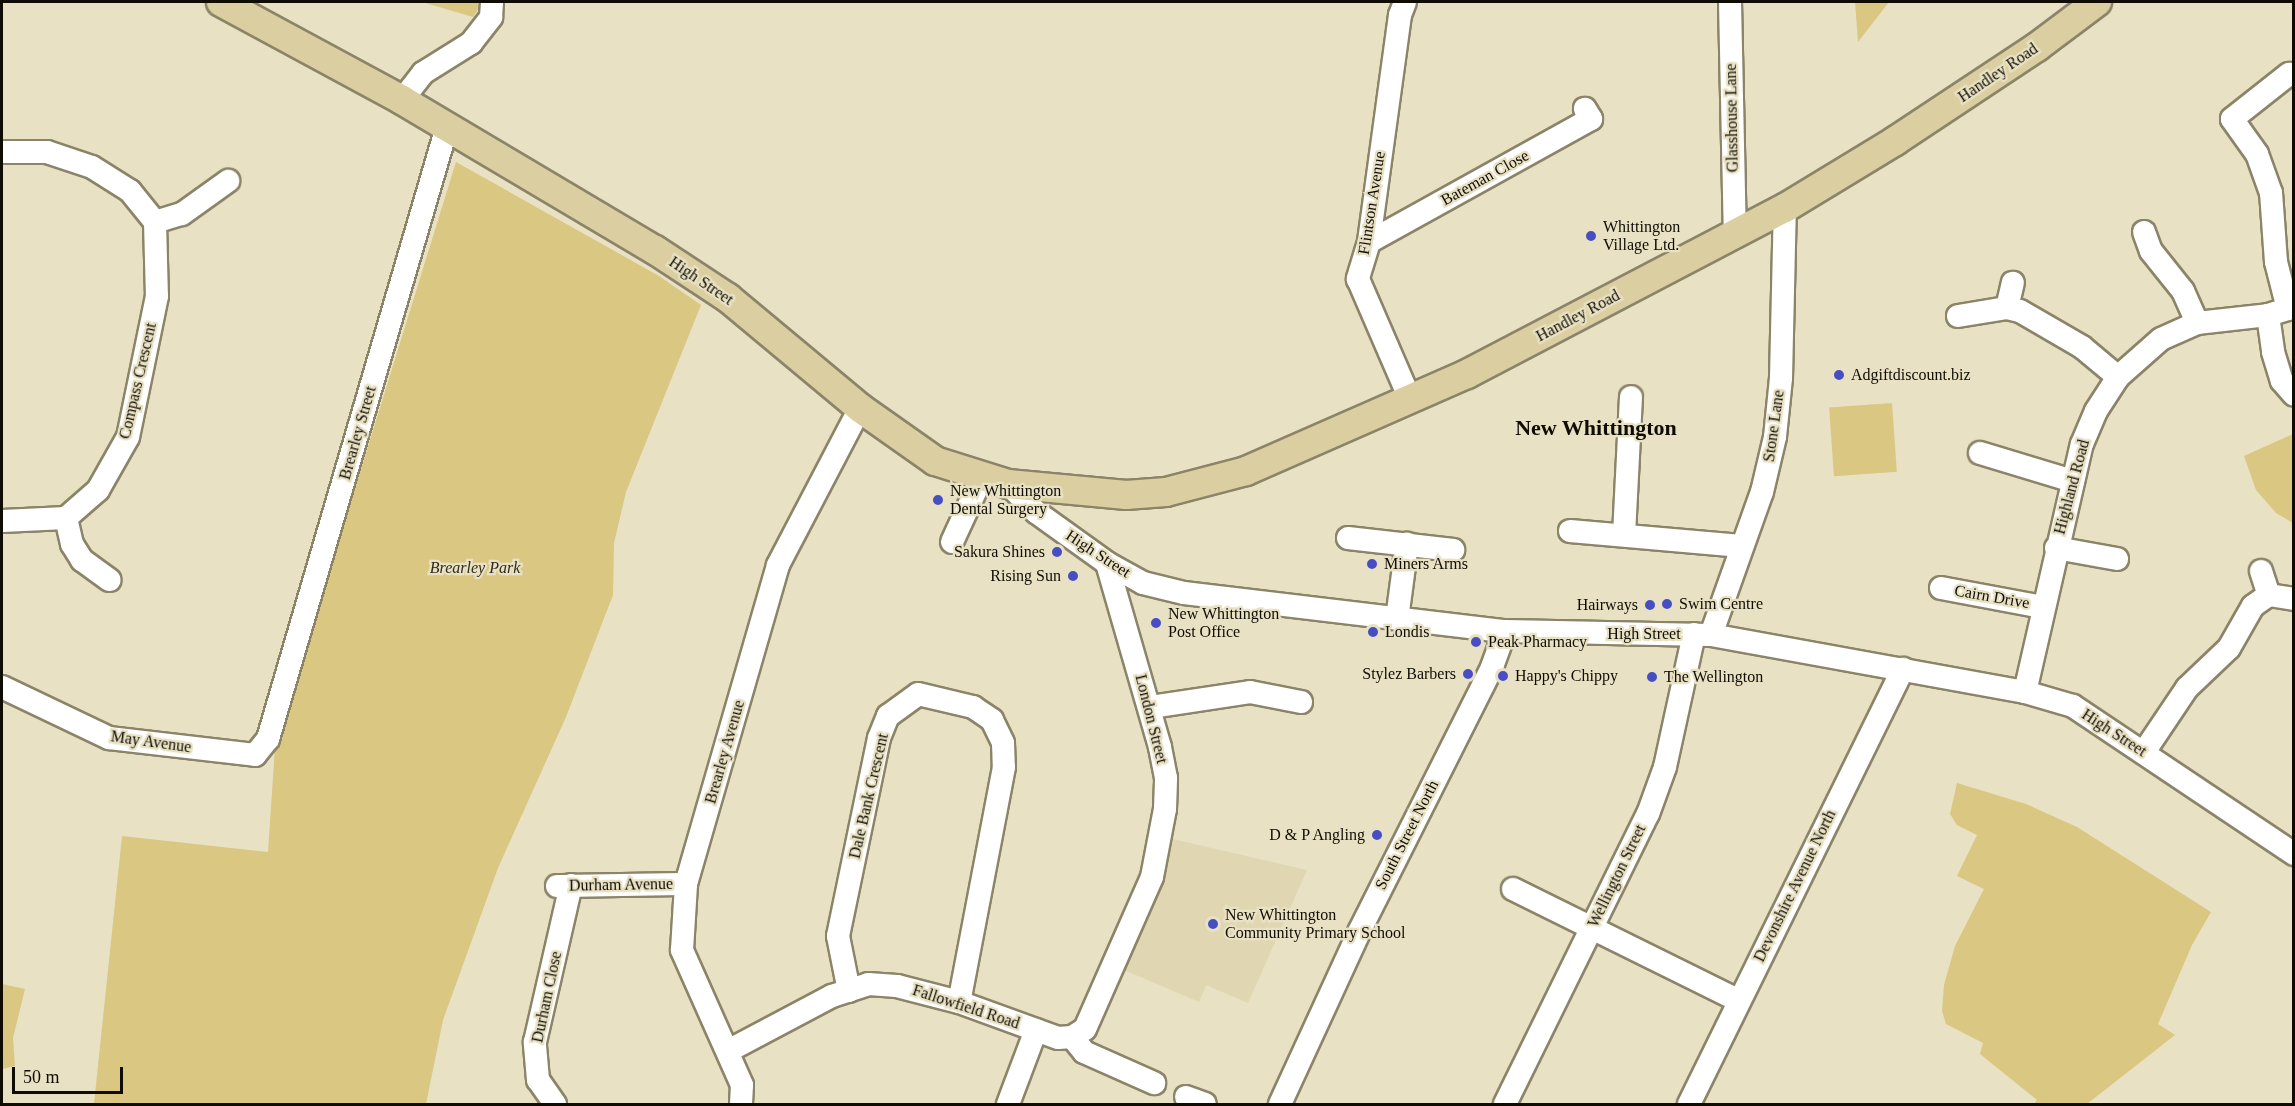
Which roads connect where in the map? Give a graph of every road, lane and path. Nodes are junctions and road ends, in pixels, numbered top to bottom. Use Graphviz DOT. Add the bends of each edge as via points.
graph roads {
  1 [pos="221,2"];
  2 [pos="492,2"];
  3 [pos="1406,2"];
  4 [pos="1730,2"];
  5 [pos="2097,2"];
  6 [pos="2289,74"];
  7 [pos="402,100"];
  8 [pos="1585,109"];
  9 [pos="447,127"];
  10 [pos="2,152"];
  11 [pos="228,181"];
  12 [pos="1785,208"];
  13 [pos="155,222"];
  14 [pos="2144,232"];
  15 [pos="1735,234"];
  16 [pos="1369,242"];
  17 [pos="2013,283"];
  18 [pos="2007,308"];
  19 [pos="2283,310"];
  20 [pos="1958,316"];
  21 [pos="2198,322"];
  22 [pos="2118,377"];
  23 [pos="2294,395"];
  24 [pos="1408,397"];
  25 [pos="1631,397"];
  26 [pos="860,408"];
  27 [pos="1980,453"];
  28 [pos="995,482"];
  29 [pos="2073,482"];
  30 [pos="66,518"];
  31 [pos="2,521"];
  32 [pos="1570,531"];
  33 [pos="1624,535"];
  34 [pos="1348,538"];
  35 [pos="952,542"];
  36 [pos="1407,544"];
  37 [pos="1741,546"];
  38 [pos="2056,548"];
  39 [pos="1453,550"];
  40 [pos="2117,559"];
  41 [pos="1107,562"];
  42 [pos="2261,571"];
  43 [pos="110,580"];
  44 [pos="1941,588"];
  45 [pos="2269,595"];
  46 [pos="2294,599"];
  47 [pos="2043,607"];
  48 [pos="1397,619"];
  49 [pos="1505,631"];
  50 [pos="1702,635"];
  51 [pos="1903,669"];
  52 [pos="2,687"];
  53 [pos="2025,692"];
  54 [pos="1301,702"];
  55 [pos="1150,707"];
  56 [pos="268,739"];
  57 [pos="2144,752"];
  58 [pos="2294,854"];
  59 [pos="686,884"];
  60 [pos="564,885"];
  61 [pos="1513,889"];
  62 [pos="1592,928"];
  63 [pos="849,991"];
  64 [pos="1738,1000"];
  65 [pos="959,1002"];
  66 [pos="1036,1030"];
  67 [pos="1072,1037"];
  68 [pos="728,1051"];
  69 [pos="1154,1083"];
  70 [pos="555,1104"];
  71 [pos="741,1104"];
  72 [pos="1008,1104"];
  73 [pos="1280,1104"];
  74 [pos="1505,1104"];
  75 [pos="1689,1104"];
  1 -- 7 [label="main road, High Street"];
  2 -- 7 [label="street" via="491,16 471,43 423,73"];
  3 -- 16 [label="street, Flintson Avenue" via="1400,15"];
  4 -- 15 [label="street, Glasshouse Lane"];
  5 -- 12 [label="main road, Handley Road" via="2037,47 1895,141"];
  6 -- 19 [label="street" via="2232,119 2257,154 2271,193"];
  7 -- 9 [label="main road, High Street"];
  8 -- 16 [label="street, Bateman Close" via="1591,119"];
  9 -- 26 [label="main road, High Street" via="655,250 728,298"];
  9 -- 56 [label="street, Brearley Street"];
  10 -- 13 [label="street" via="47,152 92,167 130,191"];
  11 -- 13 [label="street" via="182,214"];
  12 -- 15 [label="main road, Handley Road"];
  12 -- 37 [label="street, Stone Lane" via="1781,378 1775,437 1762,492"];
  13 -- 30 [label="street, Compass Crescent" via="157,296 128,437 98,490"];
  14 -- 21 [label="street" via="2151,251 2183,291"];
  15 -- 24 [label="main road, Handley Road" via="1467,374"];
  16 -- 24 [label="street, Flintson Avenue" via="1358,279"];
  17 -- 18 [label="street"];
  18 -- 20 [label="street"];
  18 -- 22 [label="street" via="2082,347"];
  19 -- 21 [label="street, Highland Road"];
  19 -- 23 [label="street" via="2273,352 2282,381"];
  21 -- 22 [label="street, Highland Road" via="2161,339"];
  22 -- 29 [label="street, Highland Road" via="2096,411 2082,444"];
  24 -- 28 [label="main road, Handley Road" via="1245,471 1166,492 1116,495"];
  25 -- 33 [label="street"];
  26 -- 28 [label="main road, High Street" via="935,461"];
  26 -- 59 [label="street, Brearley Avenue" via="778,566"];
  27 -- 29 [label="street"];
  28 -- 35 [label="street"];
  28 -- 41 [label="street, High Street"];
  29 -- 38 [label="street, Highland Road"];
  30 -- 31 [label="street"];
  30 -- 43 [label="street" via="72,544 82,560"];
  32 -- 33 [label="street"];
  33 -- 37 [label="street"];
  34 -- 36 [label="street"];
  36 -- 39 [label="street"];
  36 -- 48 [label="street"];
  37 -- 50 [label="street, Stone Lane"];
  38 -- 40 [label="street, Highland Road"];
  38 -- 47 [label="street, Highland Road"];
  41 -- 48 [label="street, High Street" via="1143,583 1184,593"];
  41 -- 55 [label="street, London Street"];
  42 -- 45 [label="street"];
  44 -- 47 [label="street, Cairn Drive"];
  45 -- 46 [label="street"];
  45 -- 57 [label="street" via="2253,606 2229,648 2187,688"];
  47 -- 53 [label="street, Highland Road"];
  48 -- 49 [label="street, High Street"];
  49 -- 50 [label="street, High Street"];
  49 -- 73 [label="street, South Street North" via="1492,667 1359,932"];
  50 -- 51 [label="street, High Street"];
  50 -- 62 [label="street, Wellington Street" via="1648,814"];
  51 -- 53 [label="street, High Street"];
  51 -- 64 [label="street, Devonshire Avenue North"];
  52 -- 56 [label="street, May Avenue" via="109,738 255,755"];
  53 -- 57 [label="street, High Street" via="2073,706"];
  54 -- 55 [label="street" via="1250,692"];
  55 -- 67 [label="street, London Street" via="1166,778 1159,849 1152,877 1085,1029"];
  57 -- 58 [label="street, High Street"];
  59 -- 60 [label="street, Durham Avenue"];
  59 -- 68 [label="street, Brearley Avenue" via="682,950"];
  60 -- 70 [label="street, Durham Close" via="536,1042 538,1080"];
  61 -- 62 [label="street"];
  62 -- 64 [label="street"];
  62 -- 74 [label="street, Wellington Street"];
  63 -- 65 [label="street, Fallowfield Road" via="868,984 897,986"];
  63 -- 65 [label="street, Dale Bank Crescent" via="838,936 879,738 888,716 918,694 973,707 992,720 1003,743 1004,767"];
  63 -- 68 [label="street, Fallowfield Road"];
  64 -- 75 [label="street, Devonshire Avenue North"];
  65 -- 66 [label="street, Fallowfield Road"];
  66 -- 67 [label="street, Fallowfield Road" via="1058,1038"];
  66 -- 72 [label="street"];
  67 -- 69 [label="street" via="1084,1052"];
  68 -- 71 [label="street, Brearley Avenue" via="742,1085"];
}
